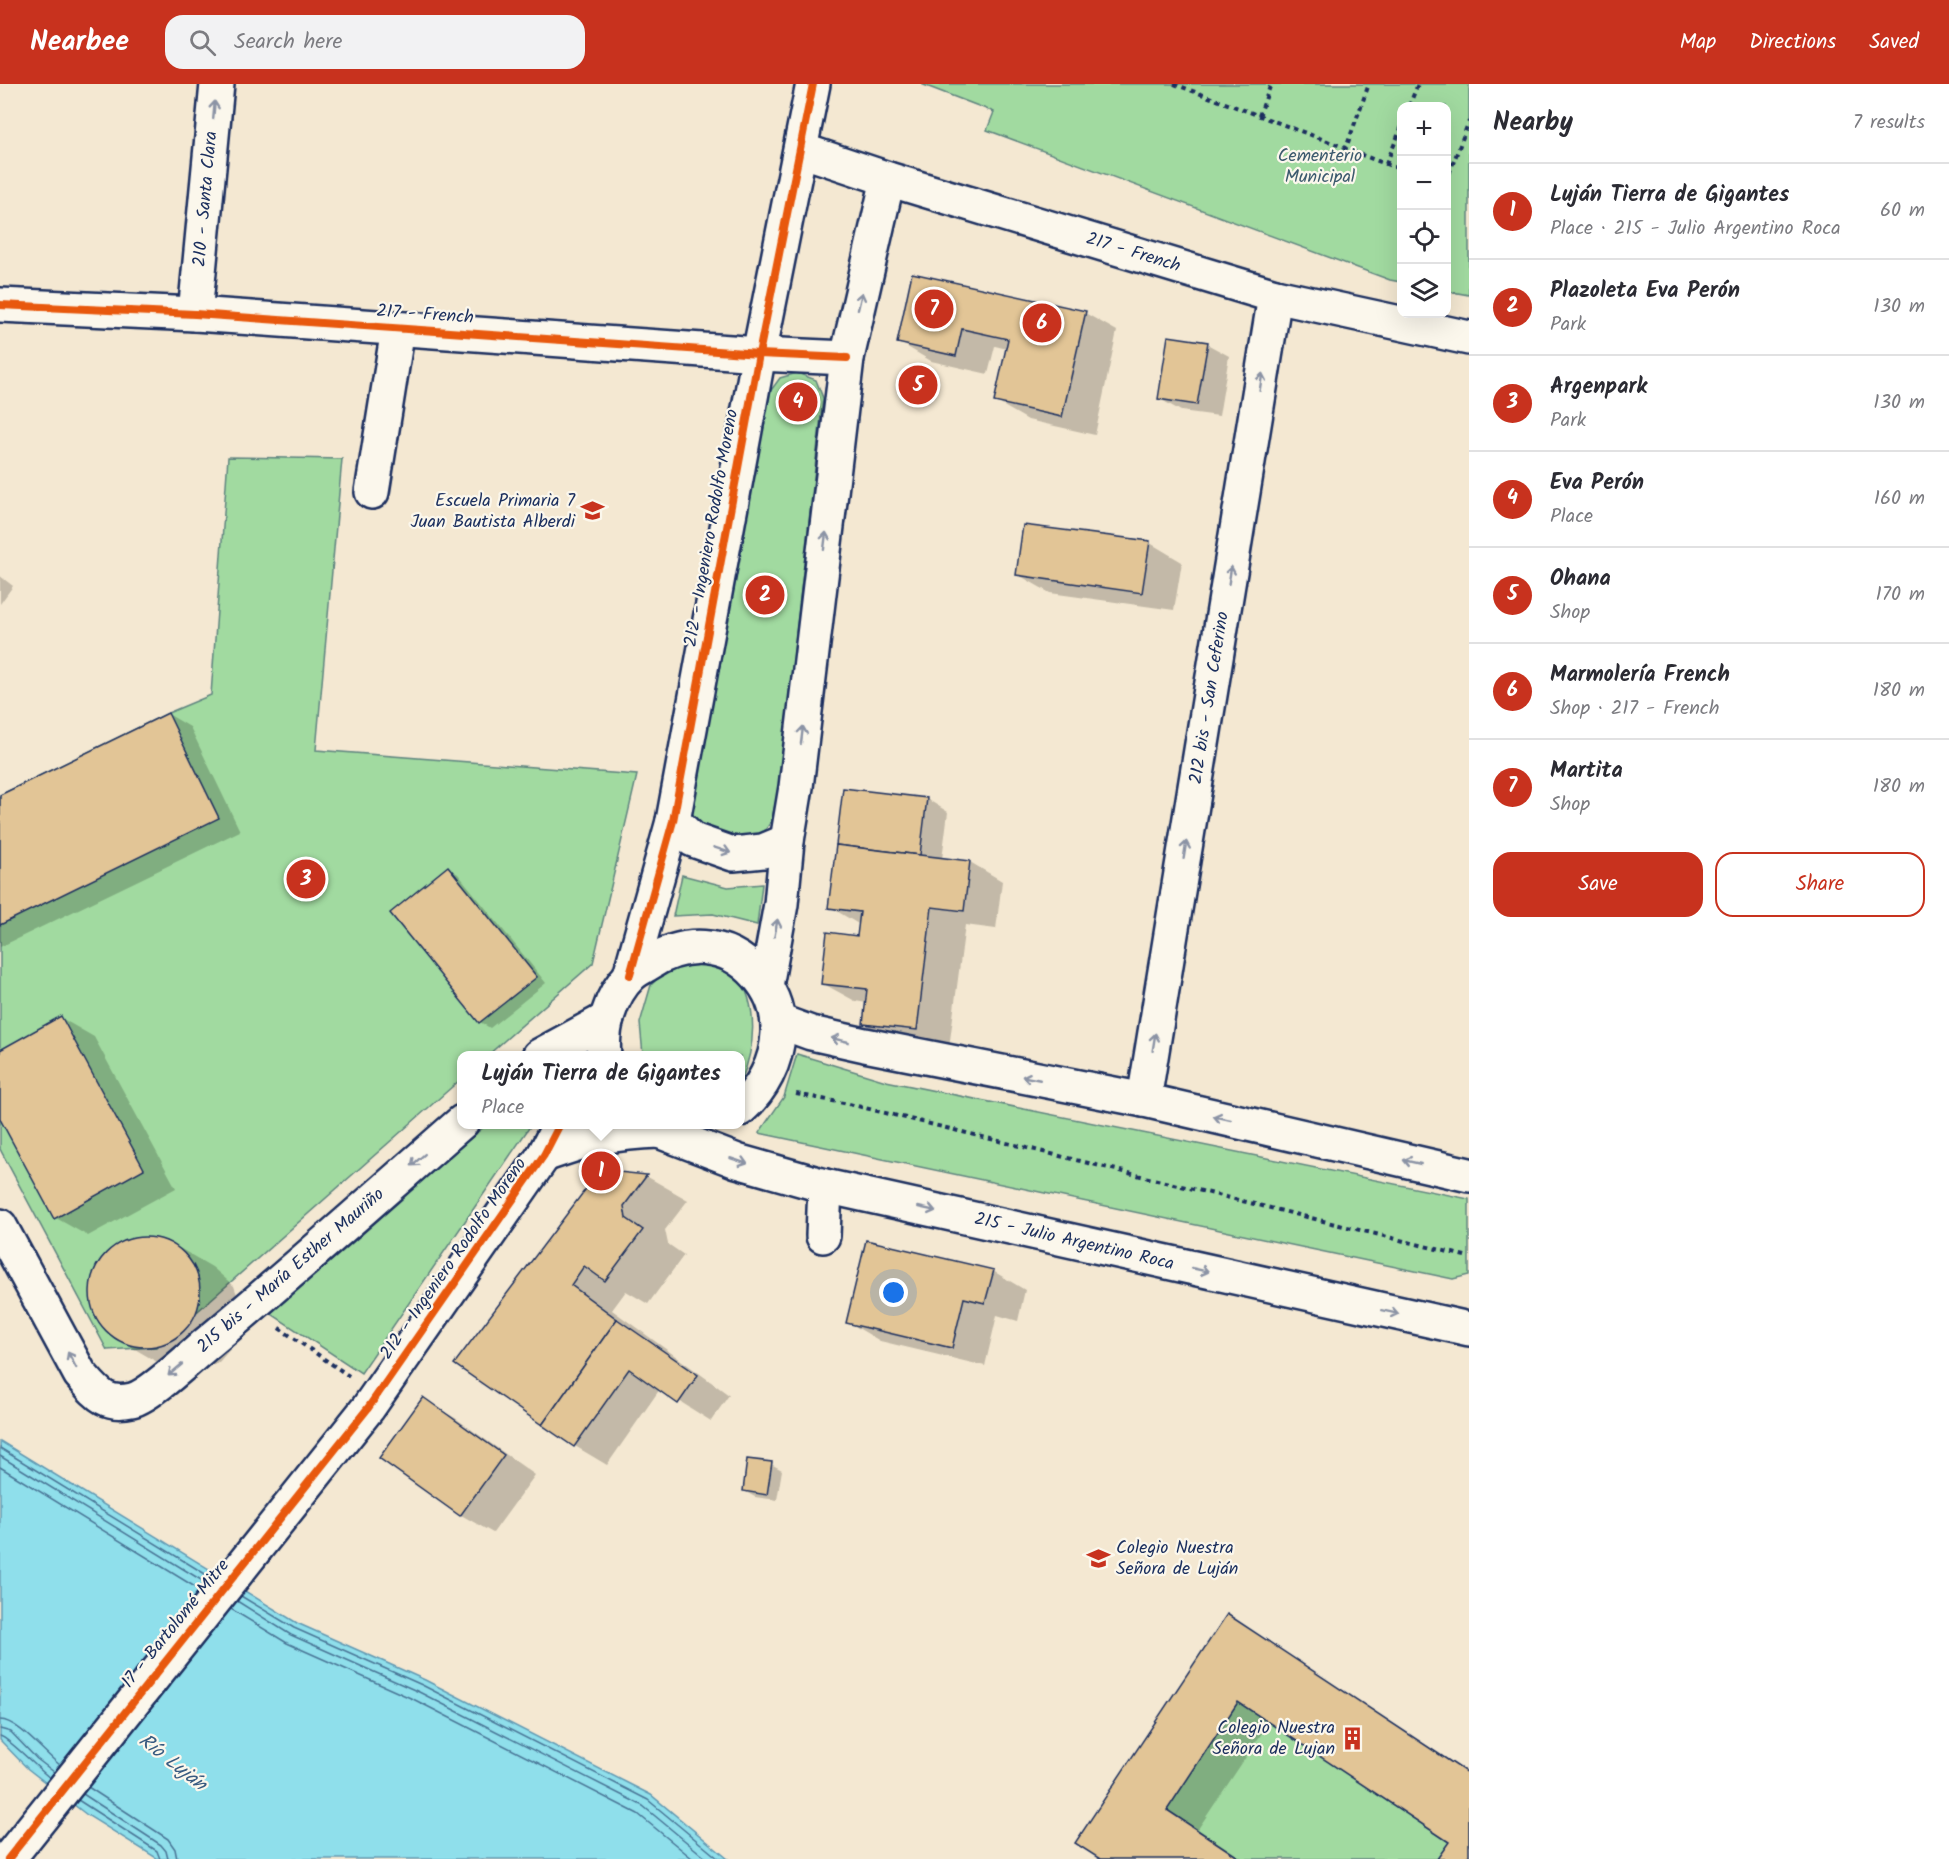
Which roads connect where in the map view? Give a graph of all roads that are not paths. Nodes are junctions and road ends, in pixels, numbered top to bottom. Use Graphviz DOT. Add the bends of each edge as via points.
graph roads {
  1 [pos="217,84"];
  2 [pos="813,84"];
  3 [pos="801,150"];
  4 [pos="888,179"];
  5 [pos="1275,296"];
  6 [pos="0,305"];
  7 [pos="195,314"];
  8 [pos="398,328"];
  9 [pos="1469,338"];
  10 [pos="759,354"];
  11 [pos="847,358"];
  12 [pos="372,492"];
  13 [pos="673,820"];
  14 [pos="787,841"];
  15 [pos="630,975"];
  16 [pos="766,986"];
  17 [pos="778,1021"];
  18 [pos="602,1043"];
  19 [pos="563,1051"];
  20 [pos="750,1098"];
  21 [pos="1144,1100"];
  22 [pos="457,1126"];
  23 [pos="558,1129"];
  24 [pos="687,1129"];
  25 [pos="663,1132"];
  26 [pos="544,1155"];
  27 [pos="1469,1175"];
  28 [pos="825,1186"];
  29 [pos="0,1227"];
  30 [pos="823,1236"];
  31 [pos="1469,1329"];
  32 [pos="362,1394"];
  33 [pos="8,1859"];
  7 -- 1 [label="street, 210 - Santa Clara, one-way"];
  2 -- 3 [label="street, 212 - Ingeniero Rodolfo Moreno"];
  3 -- 4 [label="street, 217 - French"];
  3 -- 10 [label="street, 212 - Ingeniero Rodolfo Moreno"];
  4 -- 5 [label="street, 217 - French"];
  11 -- 4 [label="street, one-way"];
  5 -- 9 [label="street, 217 - French"];
  21 -- 5 [label="street, 212 bis - San Ceferino, one-way"];
  6 -- 7 [label="street, 217 - French"];
  7 -- 8 [label="street, 217 - French"];
  8 -- 10 [label="street, 217 - French"];
  8 -- 12 [label="street"];
  10 -- 11 [label="street, 217 - French"];
  10 -- 13 [label="street, 212 - Ingeniero Rodolfo Moreno"];
  14 -- 11 [label="street, one-way"];
  13 -- 14 [label="street, one-way" via="693,840 733,854 763,851"];
  13 -- 15 [label="street, 212 - Ingeniero Rodolfo Moreno"];
  16 -- 14 [label="street, one-way" via="781,904"];
  15 -- 16 [label="street" via="667,952 699,946 746,962"];
  15 -- 18 [label="street" via="616,996"];
  16 -- 17 [label="street"];
  17 -- 20 [label="street" via="772,1063"];
  21 -- 17 [label="street, one-way" via="865,1045"];
  18 -- 19 [label="street"];
  27 -- 21 [label="street, one-way"];
  22 -- 29 [label="street, 215 bis - María Esther Mauriño, one-way" via="251,1307 135,1400 111,1402 80,1374"];
  23 -- 26 [label="street, 212 - Ingeniero Rodolfo Moreno"];
  24 -- 25 [label="street"];
  25 -- 26 [label="street, 215 - Julio Argentino Roca" via="616,1133"];
  25 -- 28 [label="street, 215 - Julio Argentino Roca, one-way" via="737,1161"];
  26 -- 32 [label="street, 212 - Ingeniero Rodolfo Moreno"];
  28 -- 30 [label="street"];
  28 -- 31 [label="street, 215 - Julio Argentino Roca, one-way"];
  32 -- 33 [label="street, 17 - Bartolomé Mitre"];
}
